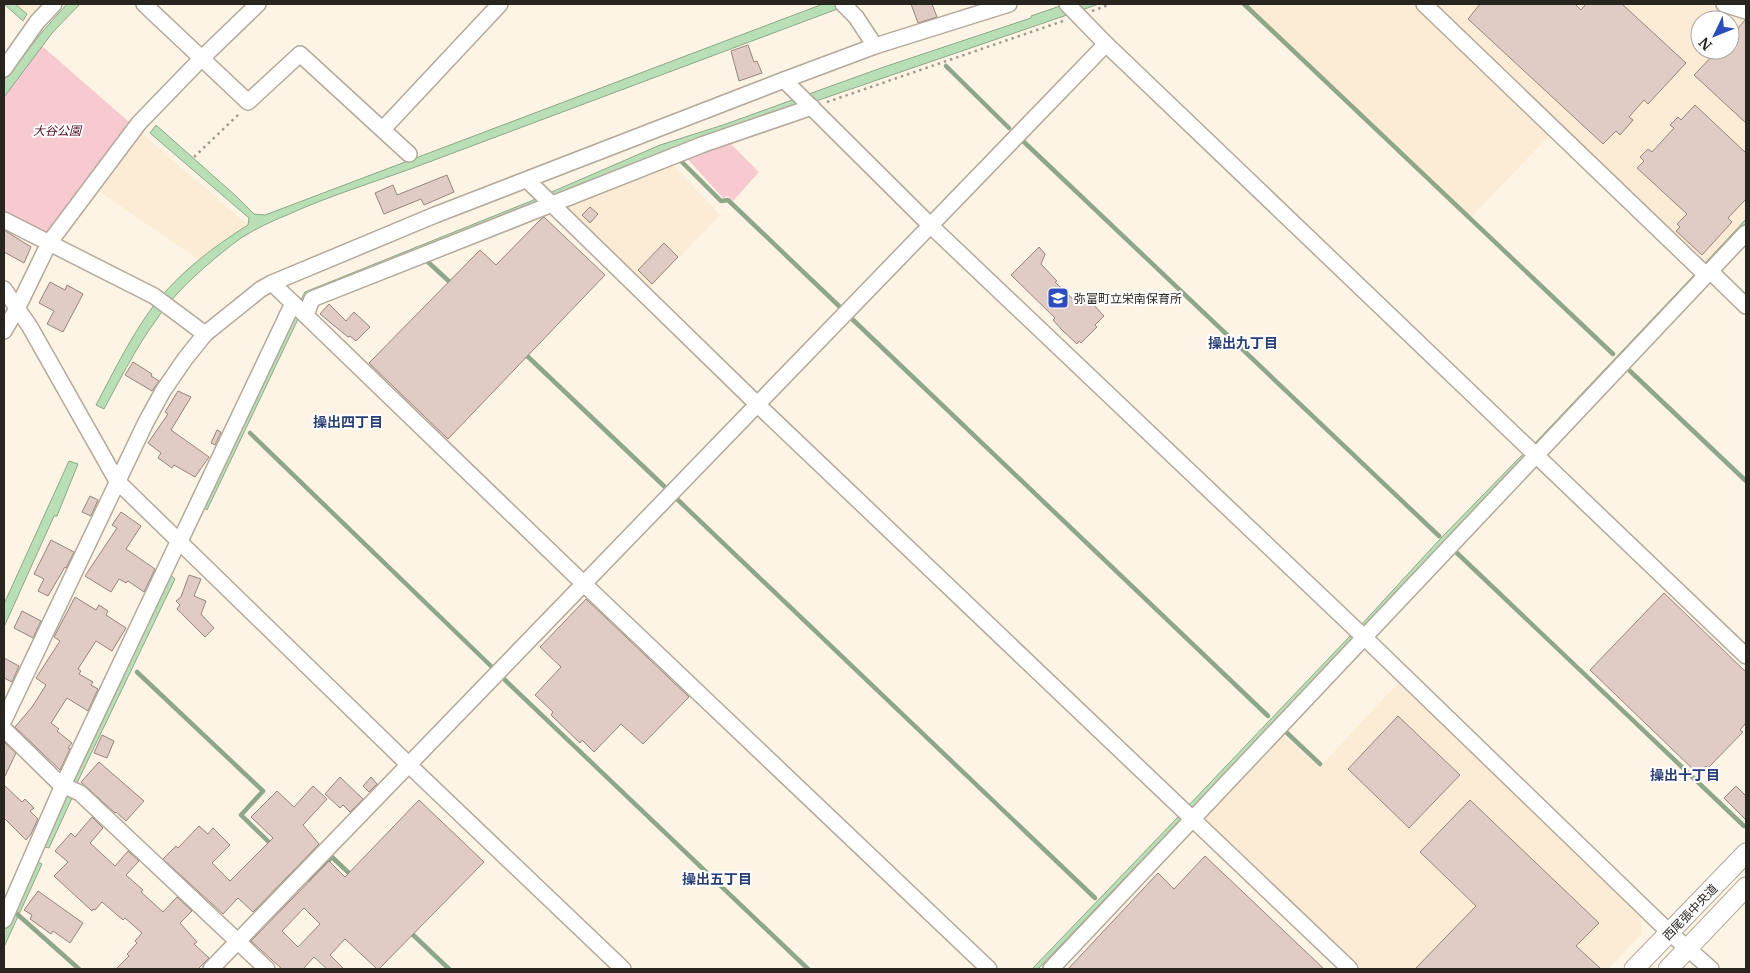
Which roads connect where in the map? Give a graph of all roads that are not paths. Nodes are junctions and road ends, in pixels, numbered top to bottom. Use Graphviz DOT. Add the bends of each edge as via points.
graph roads {
  1 [pos="54,4"];
  2 [pos="144,4"];
  3 [pos="258,4"];
  4 [pos="500,4"];
  5 [pos="1009,4"];
  6 [pos="1067,4"];
  7 [pos="1424,4"];
  8 [pos="1724,4"];
  9 [pos="844,5"];
  10 [pos="1746,11"];
  11 [pos="1106,44"];
  12 [pos="875,46"];
  13 [pos="201,59"];
  14 [pos="4,69"];
  15 [pos="784,80"];
  16 [pos="812,107"];
  17 [pos="383,129"];
  18 [pos="409,154"];
  19 [pos="527,180"];
  20 [pos="551,204"];
  21 [pos="4,220"];
  22 [pos="931,226"];
  23 [pos="1746,233"];
  24 [pos="49,243"];
  25 [pos="1708,273"];
  26 [pos="272,283"];
  27 [pos="4,289"];
  28 [pos="293,303"];
  29 [pos="1746,306"];
  30 [pos="18,307"];
  31 [pos="306,316"];
  32 [pos="4,331"];
  33 [pos="205,334"];
  34 [pos="758,405"];
  35 [pos="1537,454"];
  36 [pos="117,481"];
  37 [pos="183,544"];
  38 [pos="584,584"];
  39 [pos="1365,638"];
  40 [pos="1746,656"];
  41 [pos="4,720"];
  42 [pos="4,730"];
  43 [pos="409,765"];
  44 [pos="68,787"];
  45 [pos="1193,820"];
  46 [pos="1746,853"];
  47 [pos="1746,887"];
  48 [pos="4,920"];
  49 [pos="1670,932"];
  50 [pos="238,941"];
  51 [pos="1688,949"];
  52 [pos="211,969"];
  53 [pos="267,969"];
  54 [pos="623,969"];
  55 [pos="988,969"];
  56 [pos="1051,969"];
  57 [pos="1350,969"];
  58 [pos="1634,969"];
  59 [pos="1668,969"];
  60 [pos="1711,969"];
  1 -- 14 [label="street"];
  2 -- 13 [label="street"];
  3 -- 13 [label="street"];
  4 -- 17 [label="street"];
  5 -- 12 [label="street"];
  6 -- 11 [label="street"];
  7 -- 25 [label="street"];
  8 -- 10 [label="street"];
  9 -- 12 [label="street"];
  11 -- 22 [label="street"];
  11 -- 35 [label="street"];
  12 -- 15 [label="street"];
  13 -- 17 [label="street" via="248,102 300,54"];
  13 -- 24 [label="street" via="139,123"];
  15 -- 16 [label="street"];
  15 -- 19 [label="street"];
  16 -- 20 [label="street" via="704,144"];
  16 -- 22 [label="street"];
  17 -- 18 [label="street"];
  19 -- 20 [label="street"];
  19 -- 26 [label="street"];
  20 -- 31 [label="street" via="312,300"];
  20 -- 34 [label="street"];
  21 -- 24 [label="street"];
  22 -- 34 [label="street"];
  22 -- 39 [label="street"];
  23 -- 25 [label="street"];
  24 -- 30 [label="street"];
  24 -- 33 [label="street" via="154,296"];
  25 -- 29 [label="street"];
  25 -- 35 [label="street"];
  26 -- 28 [label="street"];
  26 -- 33 [label="street"];
  27 -- 30 [label="street"];
  28 -- 31 [label="street"];
  28 -- 37 [label="street"];
  30 -- 32 [label="street"];
  30 -- 36 [label="street"];
  31 -- 38 [label="street"];
  33 -- 36 [label="street" via="163,391"];
  34 -- 38 [label="street"];
  34 -- 45 [label="street"];
  35 -- 39 [label="street"];
  35 -- 40 [label="street"];
  36 -- 37 [label="street"];
  36 -- 41 [label="street"];
  37 -- 43 [label="street"];
  37 -- 44 [label="street"];
  38 -- 43 [label="street"];
  38 -- 55 [label="street"];
  39 -- 45 [label="street"];
  39 -- 49 [label="street"];
  42 -- 44 [label="street"];
  43 -- 50 [label="street"];
  43 -- 54 [label="street"];
  44 -- 48 [label="street"];
  44 -- 50 [label="street" via="80,792"];
  45 -- 56 [label="street"];
  45 -- 57 [label="street"];
  46 -- 49 [label="main road, 西尾張中央道"];
  47 -- 51 [label="main road, 西尾張中央道"];
  49 -- 51 [label="street"];
  49 -- 58 [label="main road, 西尾張中央道"];
  50 -- 52 [label="street"];
  50 -- 53 [label="street"];
  51 -- 59 [label="main road, 西尾張中央道"];
  51 -- 60 [label="street"];
}
